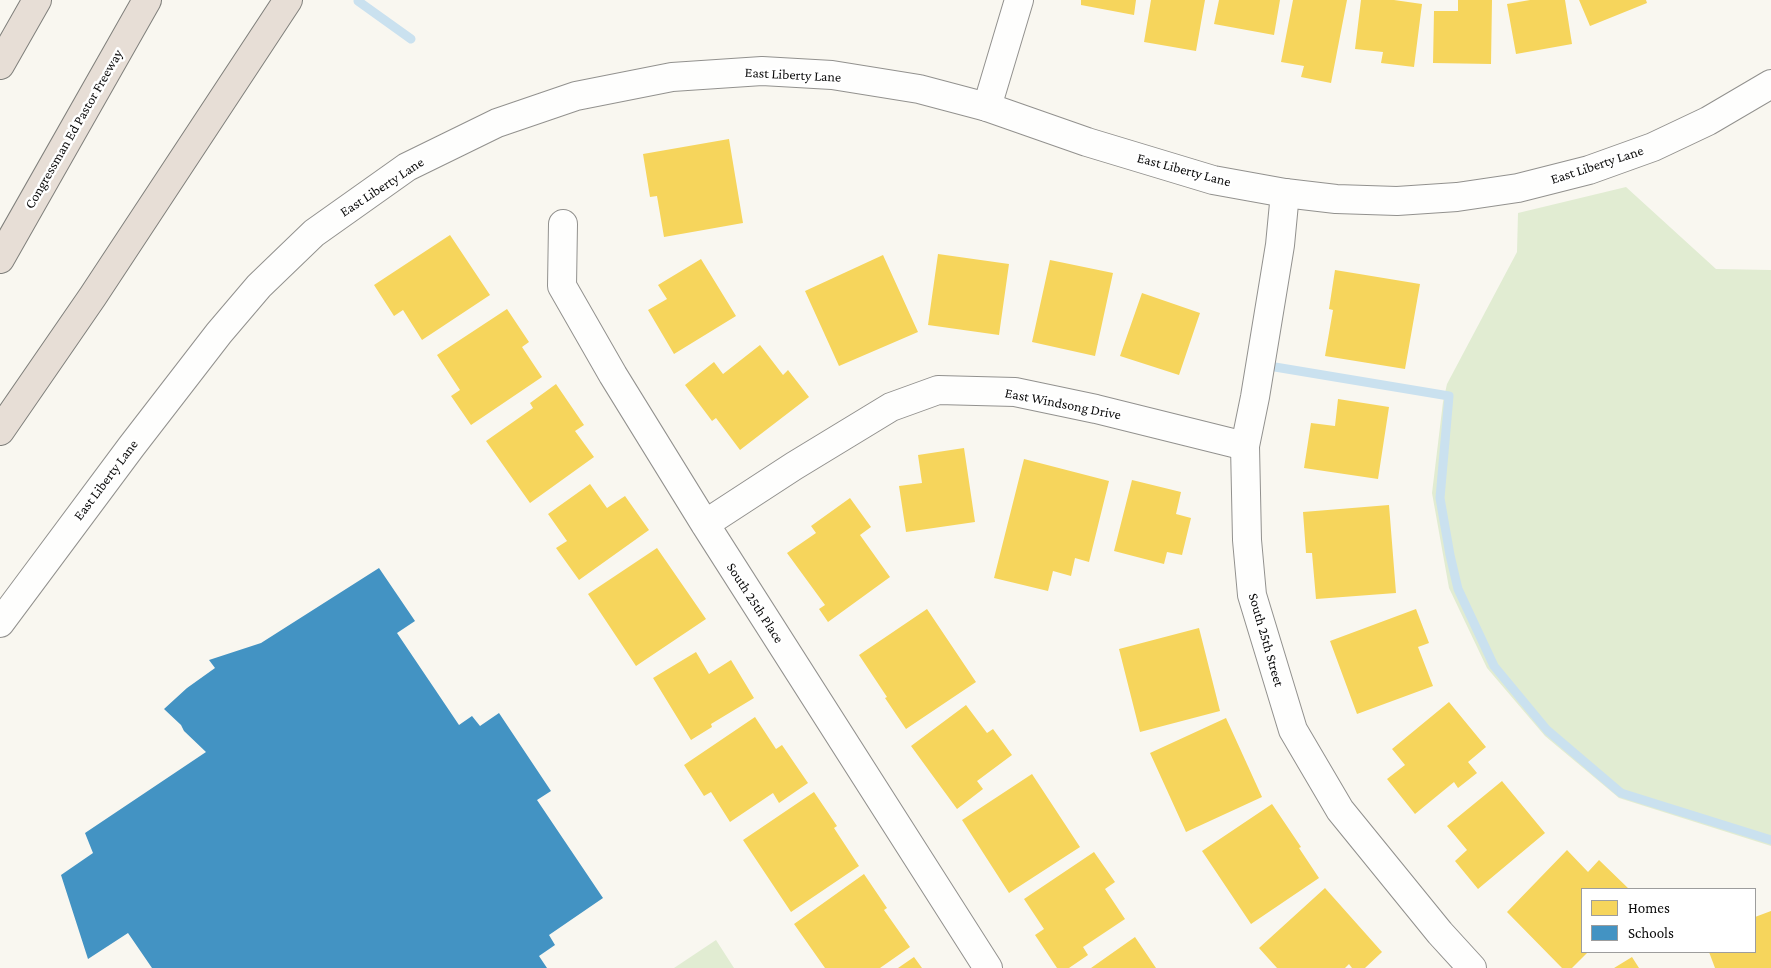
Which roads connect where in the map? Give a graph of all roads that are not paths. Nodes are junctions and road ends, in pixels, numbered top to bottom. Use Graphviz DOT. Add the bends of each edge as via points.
graph roads {
  1 [pos="37,0"];
  2 [pos="148,0"];
  3 [pos="288,0"];
  4 [pos="1019,0"];
  5 [pos="0,65"];
  6 [pos="1771,84"];
  7 [pos="987,107"];
  8 [pos="1286,193"];
  9 [pos="563,224"];
  10 [pos="0,259"];
  11 [pos="0,431"];
  12 [pos="1245,446"];
  13 [pos="705,524"];
  14 [pos="0,623"];
  15 [pos="988,968"];
  16 [pos="1472,968"];
  1 -- 5 [label="highway"];
  2 -- 10 [label="highway, Congressman Ed Pastor Freeway"];
  3 -- 11 [label="highway"];
  4 -- 7 [label="street"];
  6 -- 8 [label="street, East Liberty Lane" via="1708,121 1653,147 1589,170 1518,188 1397,201"];
  7 -- 8 [label="street, East Liberty Lane" via="1213,180"];
  7 -- 14 [label="street, East Liberty Lane" via="919,89 832,75 762,71 672,77 576,96 497,123 407,167 314,233 259,286 131,446"];
  8 -- 12 [label="street, South 25th Street"];
  9 -- 13 [label="street, South 25th Place" via="562,286"];
  12 -- 13 [label="street, East Windsong Drive" via="1015,392 938,390 890,407"];
  12 -- 16 [label="street, South 25th Street" via="1246,540 1252,595 1293,730 1340,810"];
  13 -- 15 [label="street, South 25th Place"];
}
